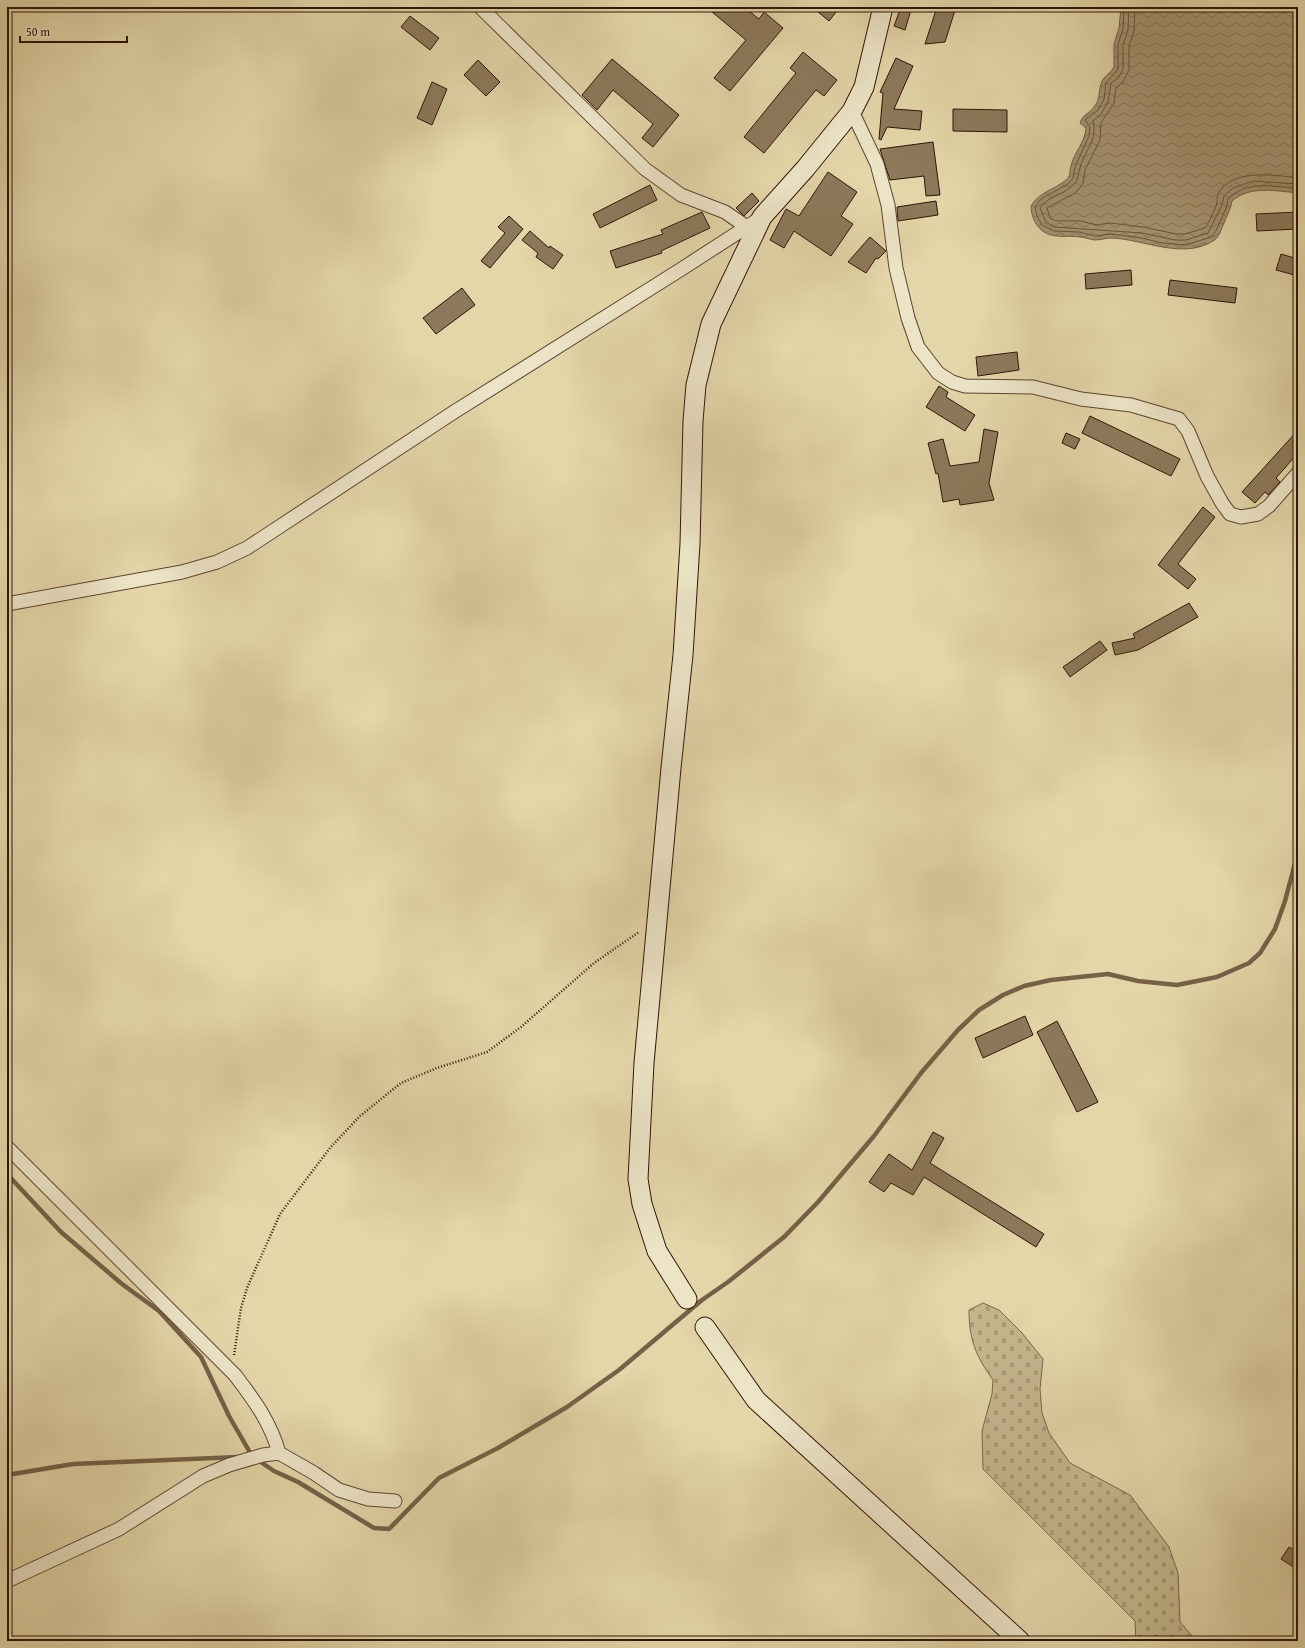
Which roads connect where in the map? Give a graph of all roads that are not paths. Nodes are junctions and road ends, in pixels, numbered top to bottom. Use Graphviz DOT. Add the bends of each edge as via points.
graph roads {
  1 [pos="480,7"];
  2 [pos="883,7"];
  3 [pos="852,111"];
  4 [pos="754,222"];
  5 [pos="1298,473"];
  6 [pos="7,604"];
  7 [pos="7,1147"];
  8 [pos="687,1299"];
  9 [pos="705,1328"];
  10 [pos="279,1453"];
  11 [pos="395,1501"];
  12 [pos="7,1581"];
  13 [pos="1020,1641"];
  1 -- 4 [label="street" via="645,169 681,196"];
  2 -- 3 [label="street" via="864,87"];
  3 -- 4 [label="street" via="805,169"];
  3 -- 5 [label="street" via="877,164 888,205 896,268 908,318 918,347 938,373 952,382 965,386 1033,387 1081,399 1131,405 1179,419 1188,431 1214,490 1230,514 1241,517 1258,514 1269,506"];
  4 -- 6 [label="street" via="454,412 247,548 217,562 182,572"];
  4 -- 8 [label="street" via="711,324 696,385 683,654 670,768 644,1063 638,1179 642,1204 657,1251"];
  7 -- 10 [label="street" via="235,1375 260,1408 274,1436"];
  9 -- 13 [label="street" via="745,1387 761,1405"];
  10 -- 11 [label="street" via="339,1490 368,1499"];
  10 -- 12 [label="street" via="262,1455 203,1476 119,1529"];
}
